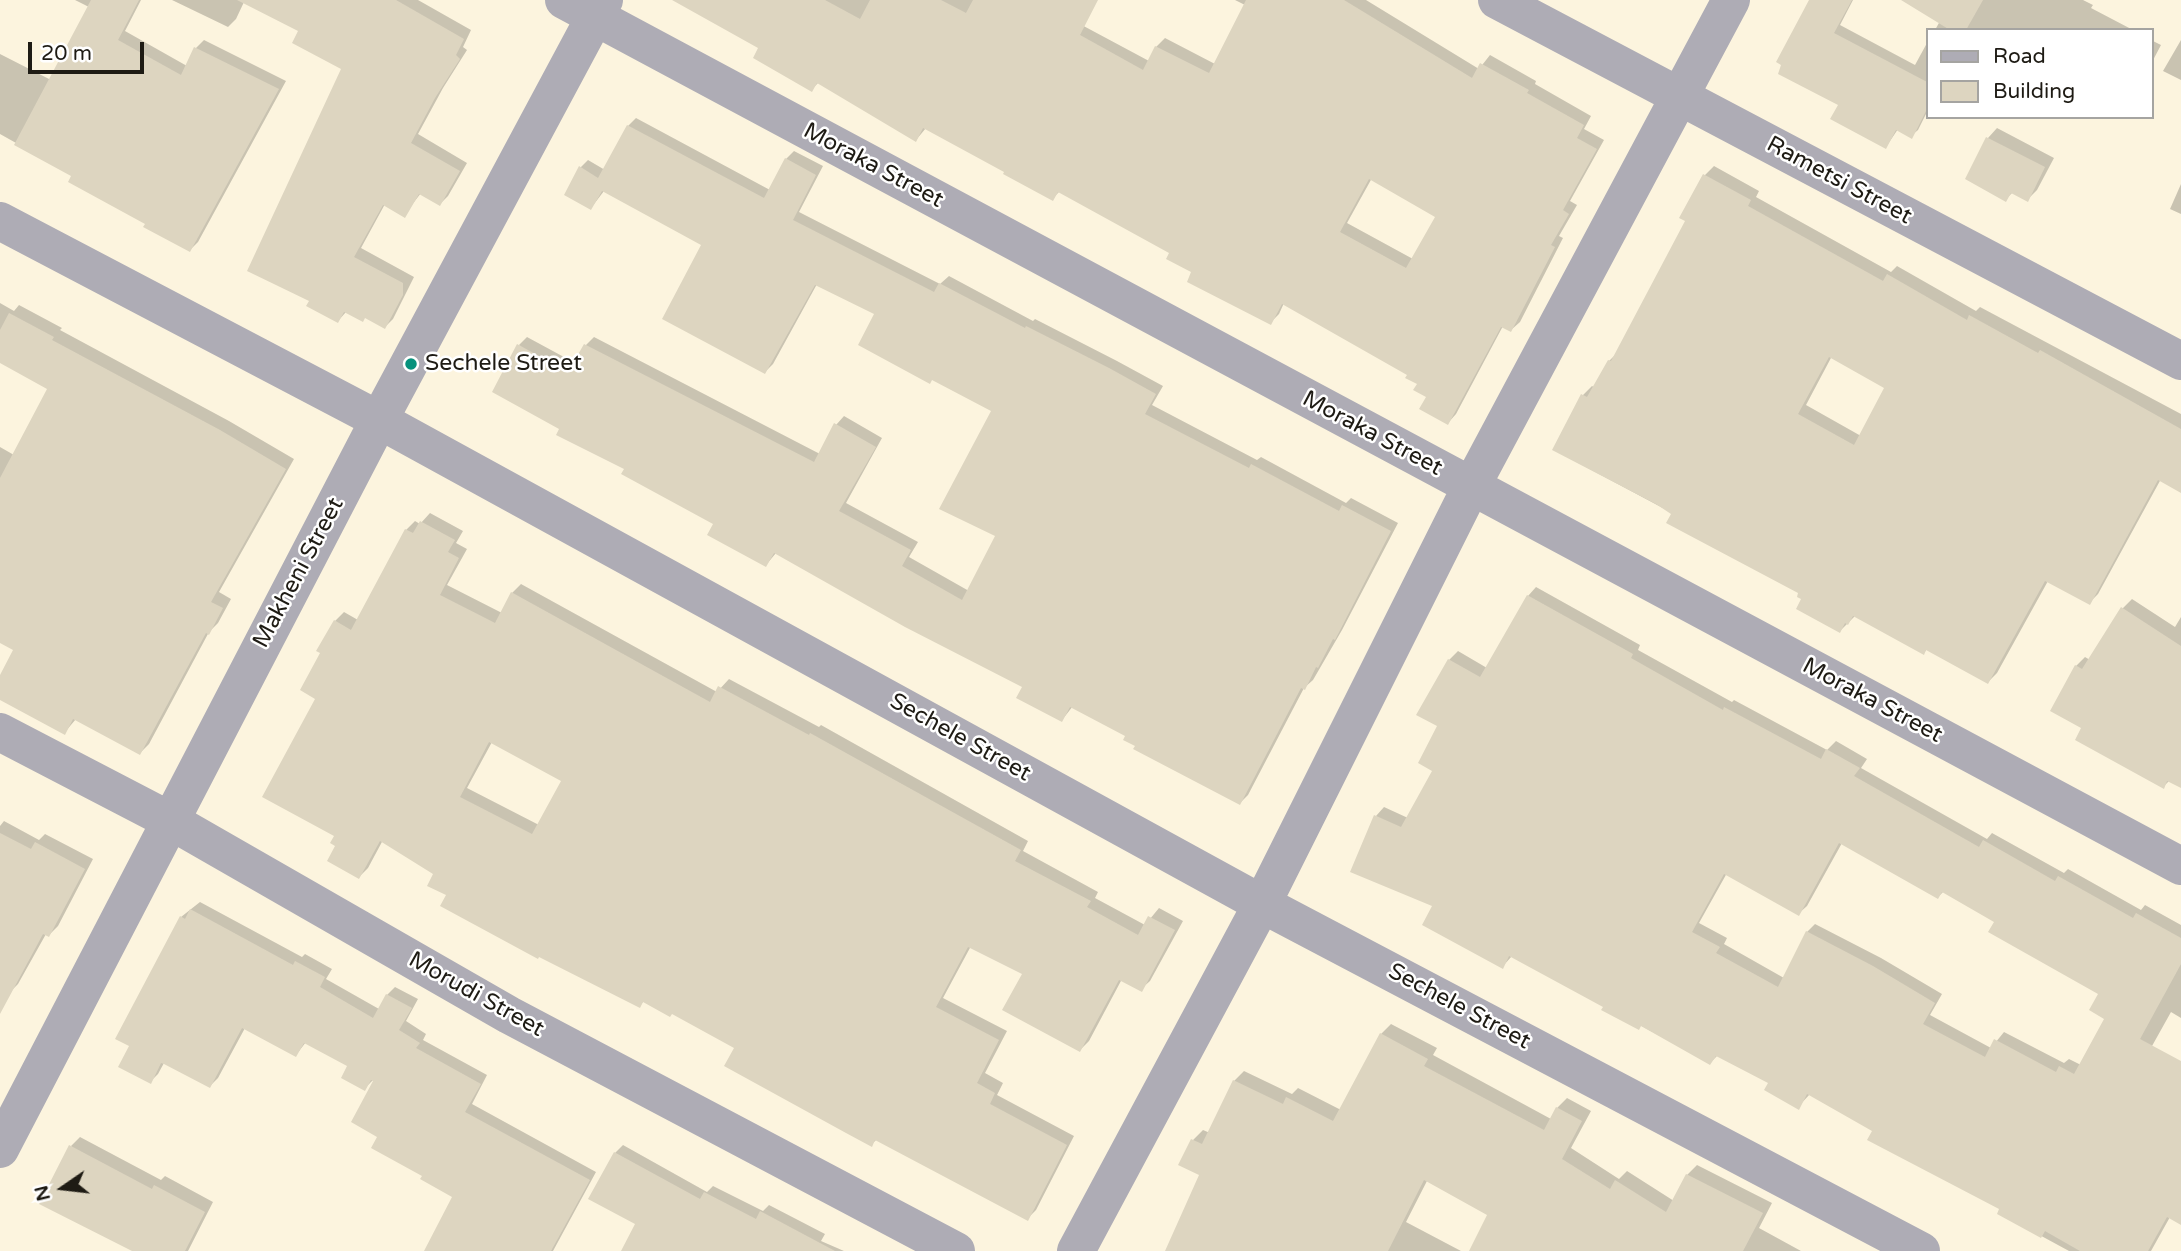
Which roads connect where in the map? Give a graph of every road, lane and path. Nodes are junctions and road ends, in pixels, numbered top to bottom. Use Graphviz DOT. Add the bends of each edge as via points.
graph roads {
  1 [pos="1497,0"];
  2 [pos="1731,0"];
  3 [pos="588,6"];
  4 [pos="1680,97"];
  5 [pos="0,221"];
  6 [pos="2181,361"];
  7 [pos="379,420"];
  8 [pos="1471,487"];
  9 [pos="0,732"];
  10 [pos="169,820"];
  11 [pos="2181,866"];
  12 [pos="1262,904"];
  13 [pos="0,1149"];
  14 [pos="956,1251"];
  15 [pos="1076,1251"];
  16 [pos="1922,1251"];
  1 -- 4 [label="street, Rametsi Street"];
  2 -- 4 [label="street"];
  3 -- 7 [label="street, Makheni Street"];
  3 -- 8 [label="street, Moraka Street"];
  4 -- 6 [label="street, Rametsi Street"];
  4 -- 8 [label="street"];
  5 -- 7 [label="street, Sechele Street"];
  7 -- 10 [label="street, Makheni Street"];
  7 -- 12 [label="street, Sechele Street"];
  8 -- 11 [label="street, Moraka Street"];
  8 -- 12 [label="street"];
  9 -- 10 [label="street, Morudi Street"];
  10 -- 13 [label="street, Makheni Street"];
  10 -- 14 [label="street, Morudi Street" via="509,1015"];
  12 -- 15 [label="street"];
  12 -- 16 [label="street, Sechele Street"];
}
